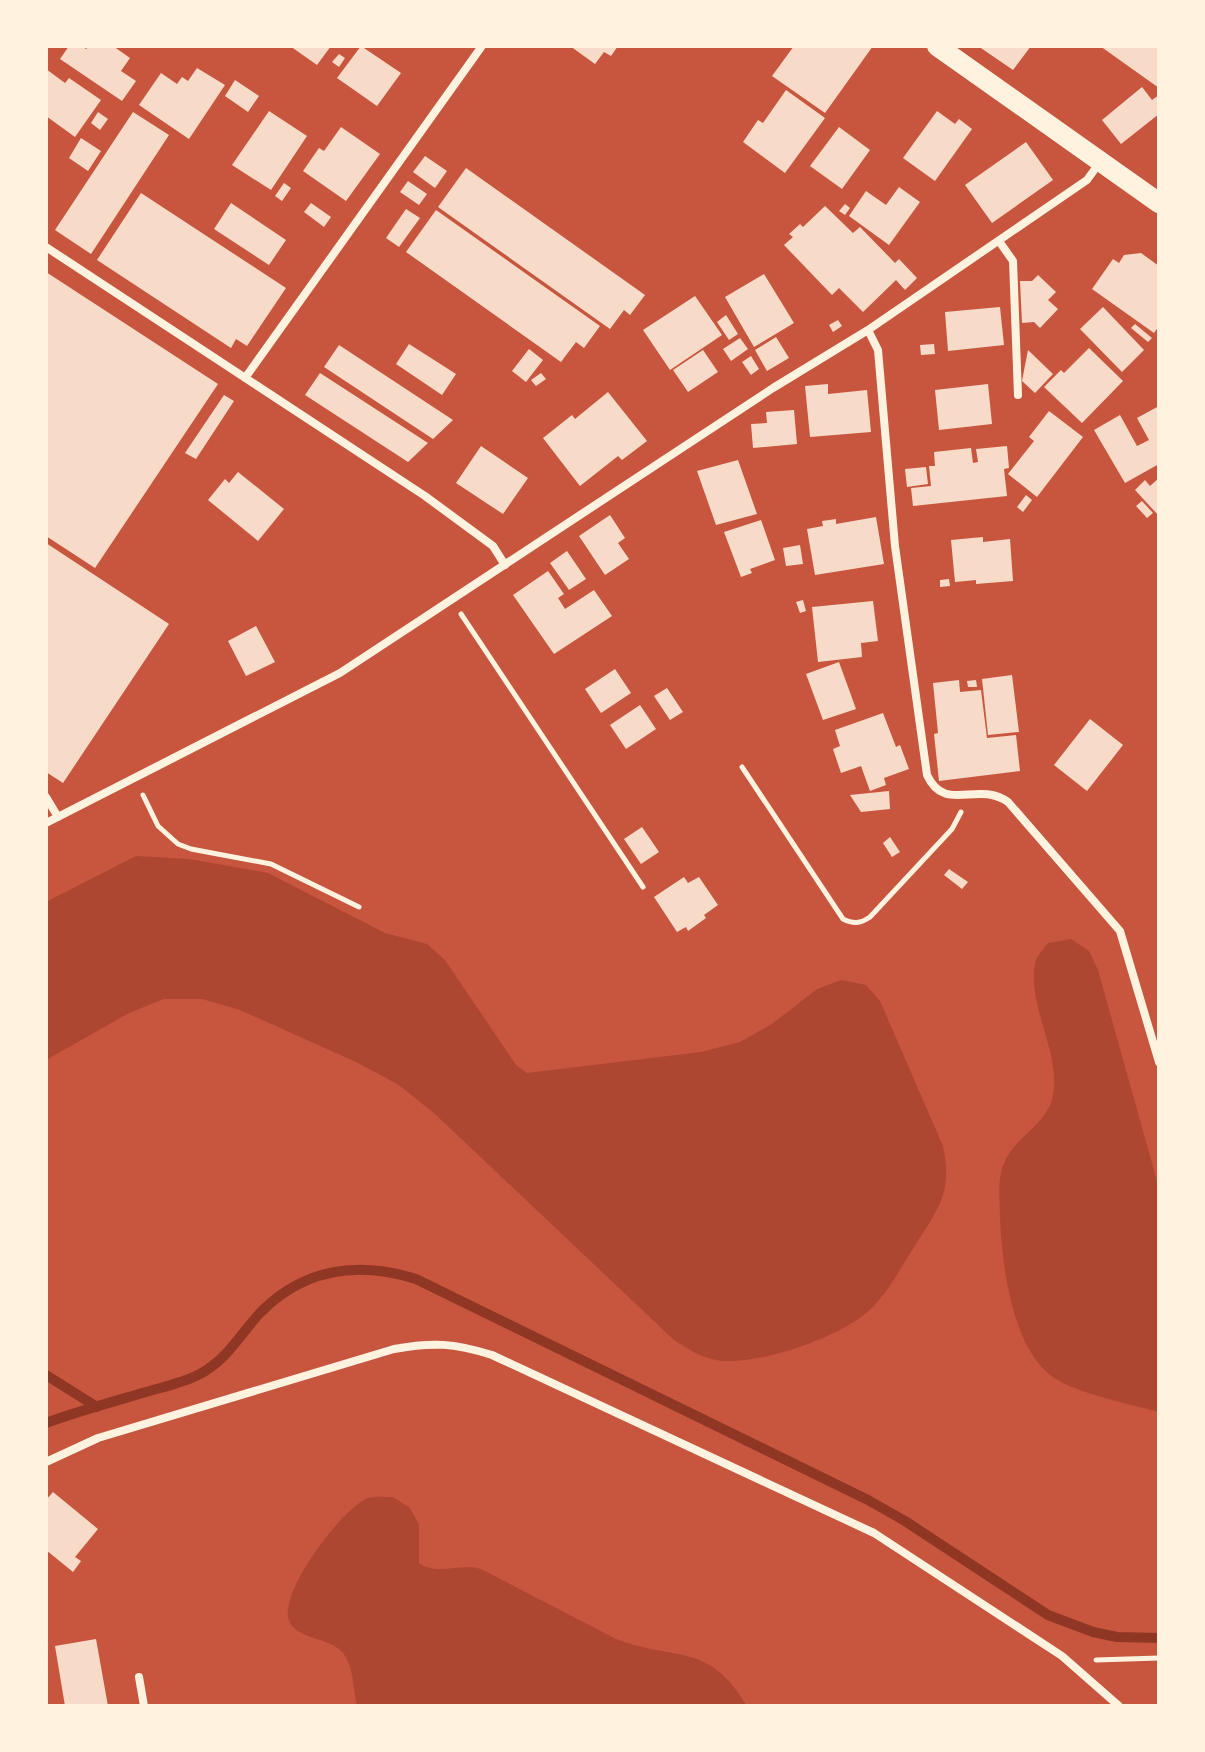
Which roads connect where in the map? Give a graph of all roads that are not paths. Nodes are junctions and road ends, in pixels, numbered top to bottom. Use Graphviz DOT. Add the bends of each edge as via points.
graph roads {
  1 [pos="482,46"];
  2 [pos="937,46"];
  3 [pos="1100,162"];
  4 [pos="1159,203"];
  5 [pos="999,241"];
  6 [pos="46,247"];
  7 [pos="868,330"];
  8 [pos="245,378"];
  9 [pos="1018,395"];
  10 [pos="505,565"];
  11 [pos="46,797"];
  12 [pos="58,817"];
  13 [pos="46,823"];
  14 [pos="1159,1062"];
  15 [pos="46,1462"];
  16 [pos="139,1677"];
  17 [pos="144,1706"];
  18 [pos="1119,1706"];
  1 -- 8 [label="street"];
  2 -- 3 [label="main road"];
  3 -- 4 [label="main road"];
  3 -- 5 [label="street" via="1087,180"];
  5 -- 7 [label="street"];
  5 -- 9 [label="street" via="1013,261"];
  6 -- 8 [label="street"];
  7 -- 10 [label="street"];
  7 -- 14 [label="street" via="878,350 895,546 927,775 942,794 997,794 1008,802 1111,918 1127,947"];
  8 -- 10 [label="street" via="425,496 493,546"];
  10 -- 12 [label="street" via="340,673"];
  11 -- 12 [label="street"];
  12 -- 13 [label="street"];
  15 -- 18 [label="street" via="98,1438 394,1349 426,1343 460,1345 492,1355 874,1533 1081,1671"];
  16 -- 17 [label="street"];
}
